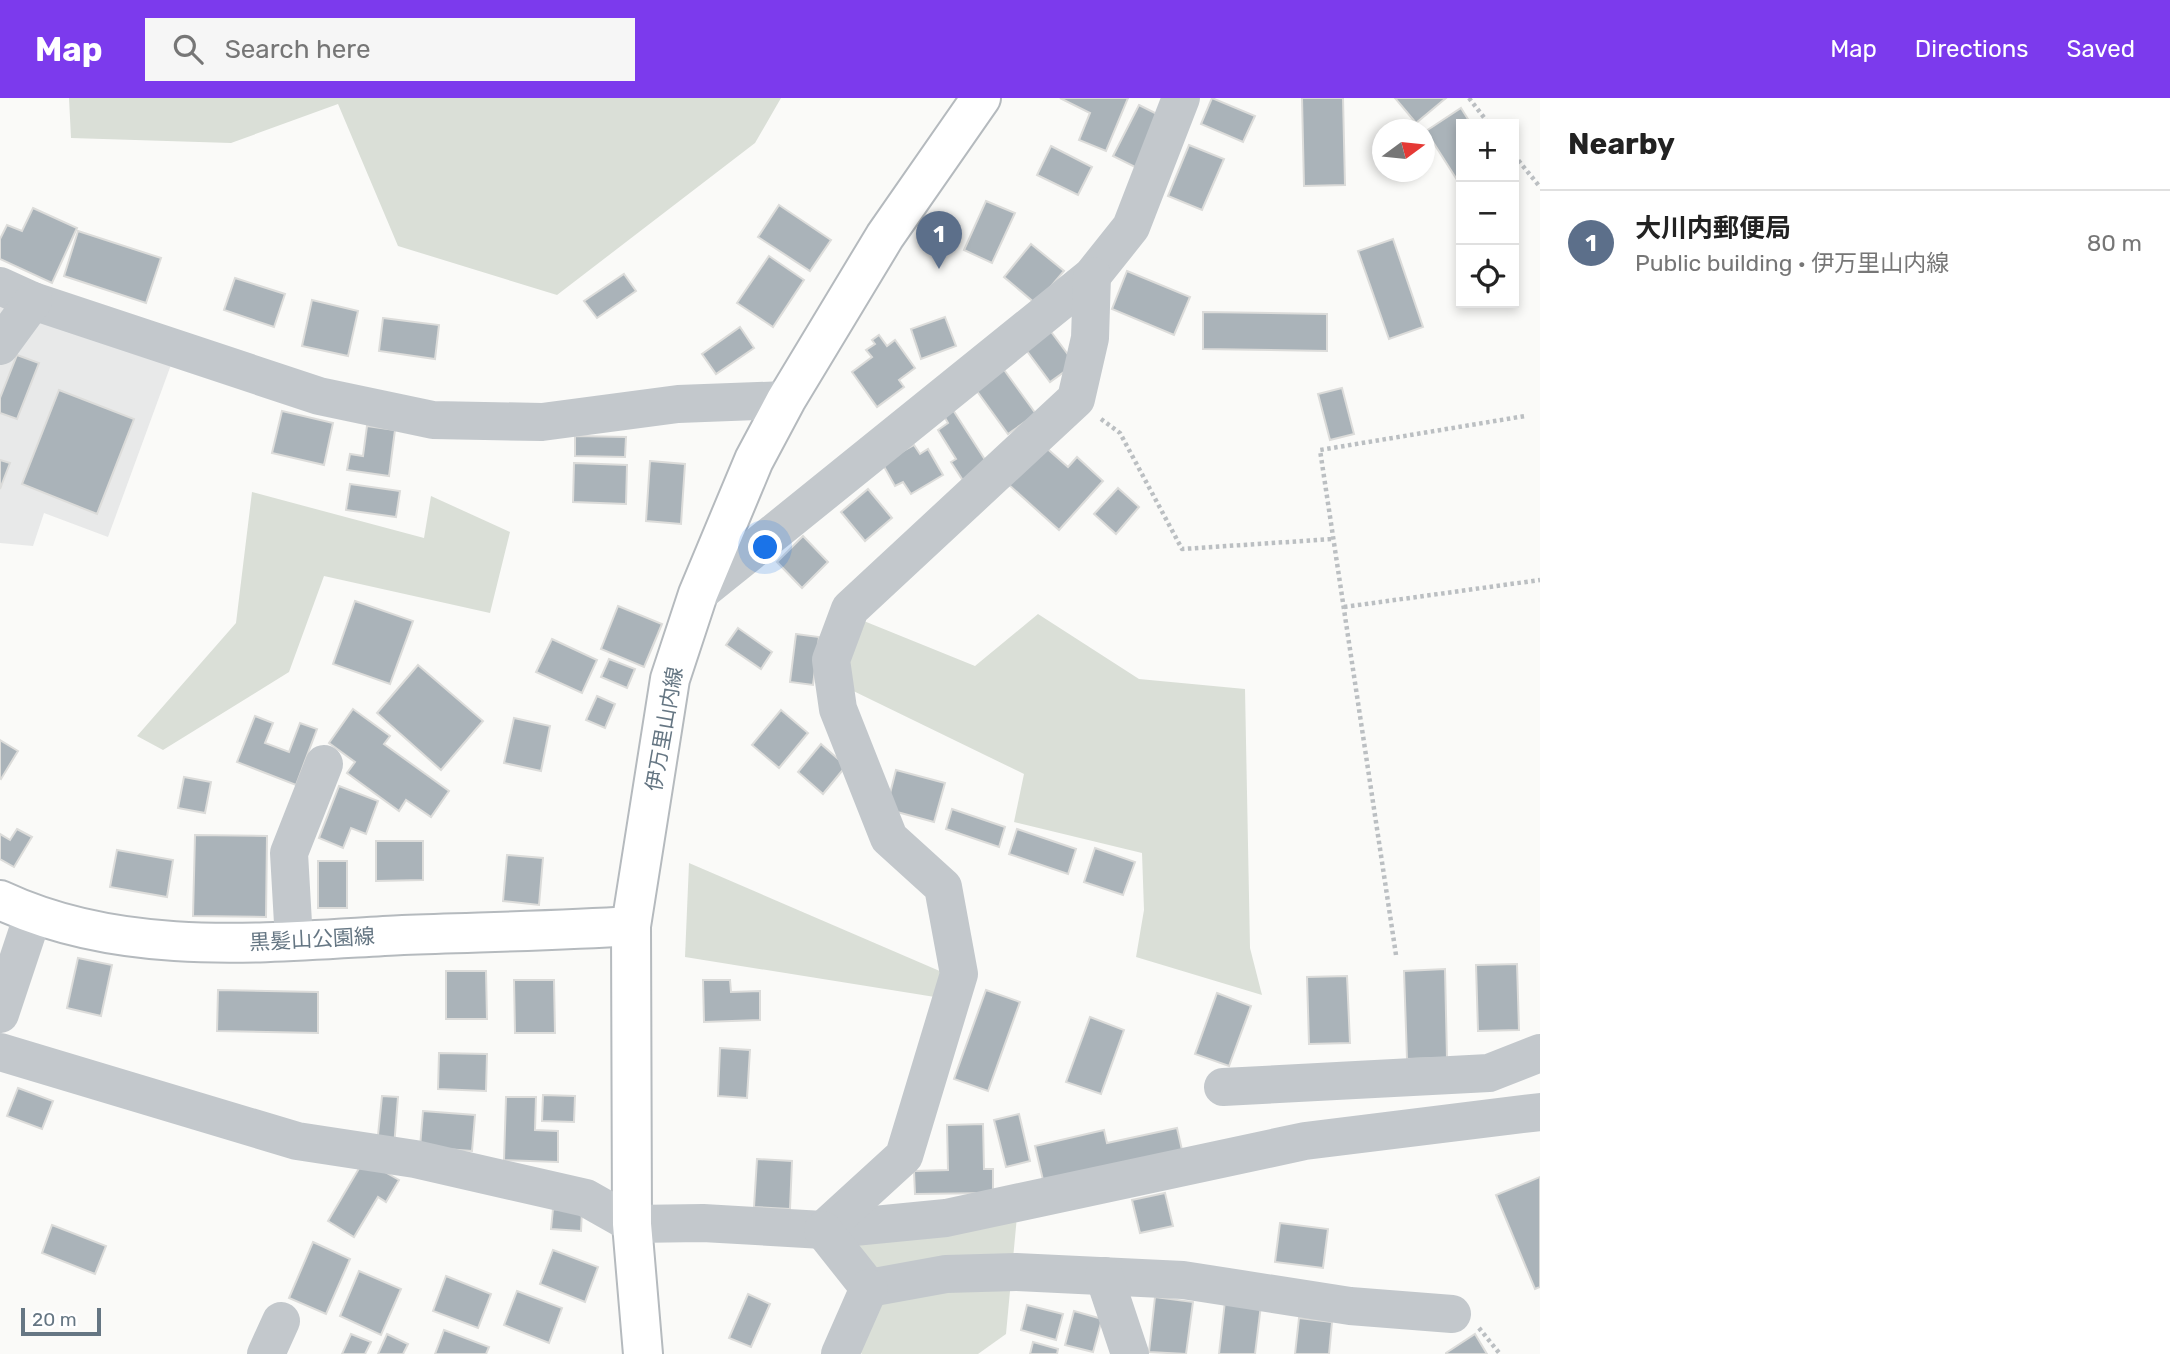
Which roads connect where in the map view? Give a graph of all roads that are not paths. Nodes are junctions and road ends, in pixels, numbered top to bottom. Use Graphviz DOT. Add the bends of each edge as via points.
graph roads {
  1 [pos="981,98"];
  2 [pos="1181,98"];
  3 [pos="1092,276"];
  4 [pos="16,294"];
  5 [pos="0,346"];
  6 [pos="786,400"];
  7 [pos="698,594"];
  8 [pos="324,764"];
  9 [pos="17,908"];
  10 [pos="631,926"];
  11 [pos="294,942"];
  12 [pos="0,1014"];
  13 [pos="0,1052"];
  14 [pos="1540,1053"];
  15 [pos="1223,1087"];
  16 [pos="1539,1111"];
  17 [pos="632,1224"];
  18 [pos="822,1230"];
  19 [pos="1104,1276"];
  20 [pos="869,1288"];
  21 [pos="1452,1314"];
  22 [pos="643,1354"];
  23 [pos="840,1354"];
  24 [pos="1130,1354"];
  1 -- 6 [label="main road, 伊万里山内線" via="886,236"];
  2 -- 3 [label="street" via="1131,227"];
  3 -- 7 [label="street"];
  3 -- 18 [label="street" via="1090,338 1076,399 850,609 831,660 838,709 889,838 943,887 959,974 904,1156"];
  4 -- 5 [label="street"];
  4 -- 6 [label="street" via="319,396 433,420 542,422 678,404"];
  6 -- 7 [label="main road, 伊万里山内線" via="754,460"];
  7 -- 10 [label="main road, 伊万里山内線" via="670,679"];
  8 -- 11 [label="street" via="289,853"];
  9 -- 11 [label="main road, 黒髪山公園線" via="88,930 202,944"];
  9 -- 12 [label="street"];
  10 -- 11 [label="main road, 黒髪山公園線"];
  10 -- 17 [label="main road, 伊万里山内線"];
  13 -- 17 [label="street" via="297,1140 415,1159 586,1198"];
  14 -- 15 [label="street" via="1489,1073"];
  16 -- 18 [label="street" via="1304,1141 946,1219"];
  17 -- 18 [label="street"];
  17 -- 22 [label="main road, 伊万里山内線"];
  18 -- 20 [label="street"];
  19 -- 20 [label="street" via="946,1274"];
  19 -- 21 [label="street" via="1183,1280 1350,1306"];
  19 -- 24 [label="street"];
  20 -- 23 [label="street"];
}
